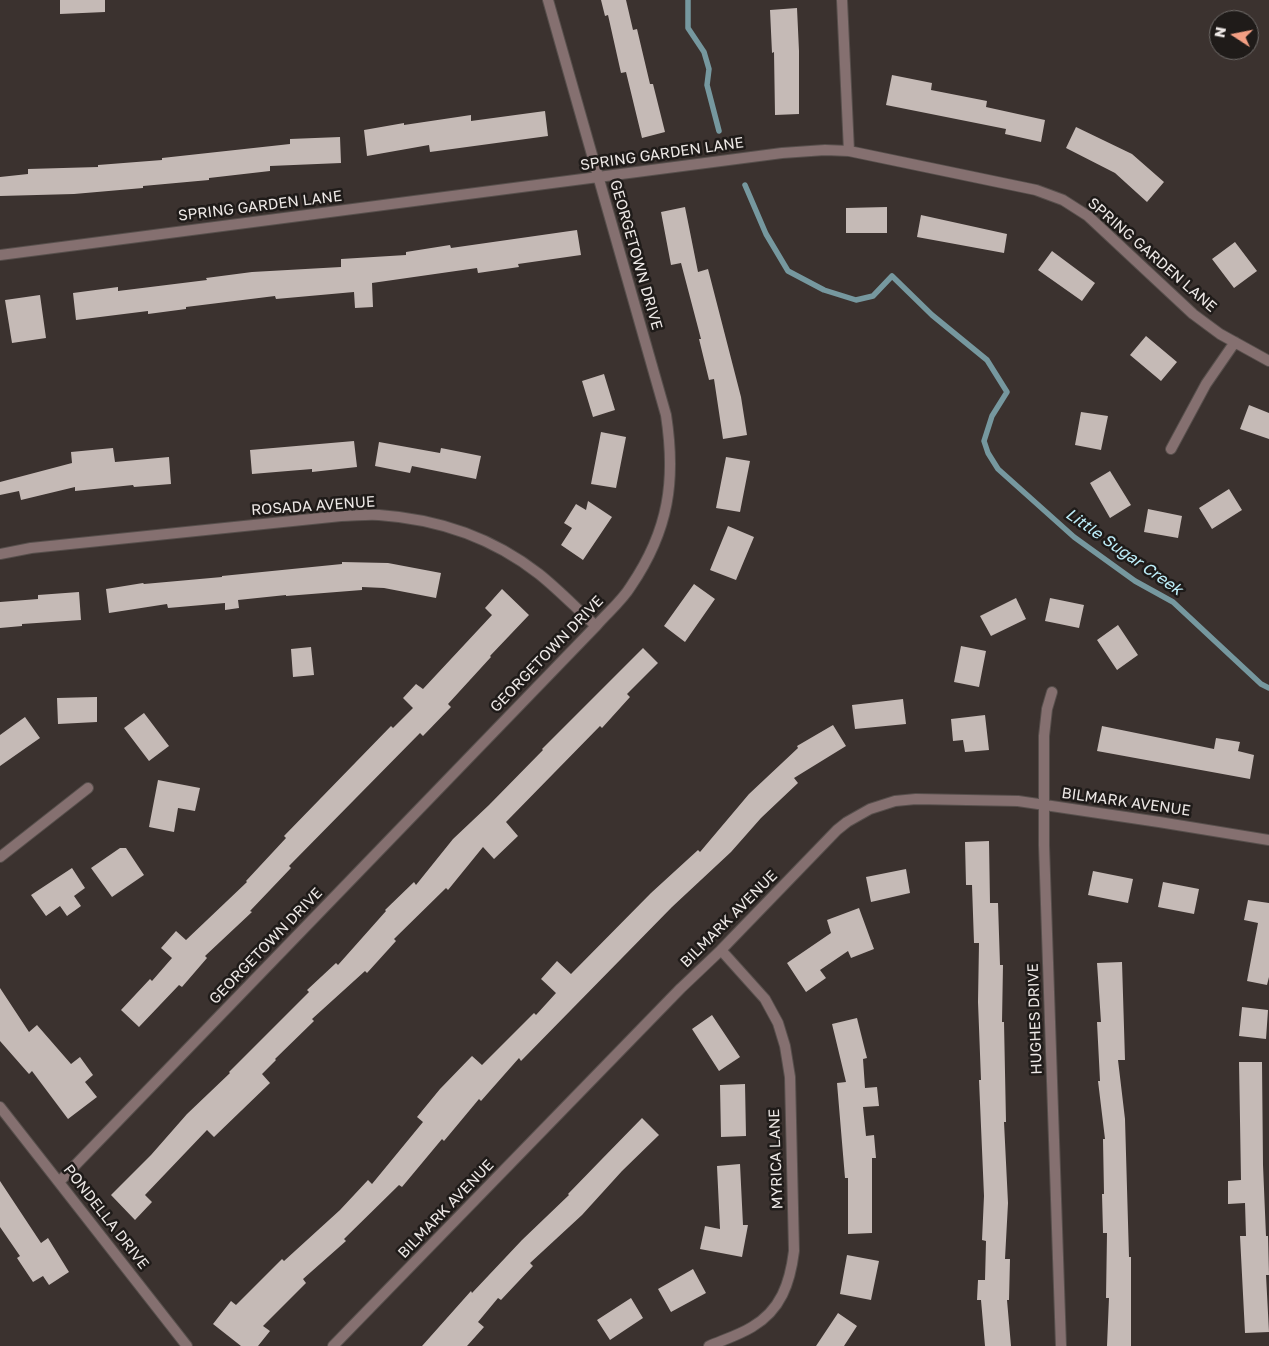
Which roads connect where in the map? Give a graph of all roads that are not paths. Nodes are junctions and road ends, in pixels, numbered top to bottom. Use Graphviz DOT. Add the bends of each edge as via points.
graph roads {
  1 [pos="548,0"];
  2 [pos="842,0"];
  3 [pos="849,150"];
  4 [pos="598,178"];
  5 [pos="0,255"];
  6 [pos="1235,342"];
  7 [pos="1269,361"];
  8 [pos="1171,449"];
  9 [pos="0,554"];
  10 [pos="596,626"];
  11 [pos="1052,692"];
  12 [pos="88,788"];
  13 [pos="1044,805"];
  14 [pos="1269,840"];
  15 [pos="0,857"];
  16 [pos="721,950"];
  17 [pos="0,1107"];
  18 [pos="59,1182"];
  19 [pos="187,1346"];
  20 [pos="333,1346"];
  21 [pos="709,1346"];
  22 [pos="1061,1346"];
  1 -- 4 [label="street, GEORGETOWN DRIVE"];
  2 -- 3 [label="street"];
  3 -- 4 [label="street, SPRING GARDEN LANE" via="782,153"];
  3 -- 6 [label="street, SPRING GARDEN LANE" via="1036,190 1063,200 1088,216 1193,314"];
  4 -- 5 [label="street, SPRING GARDEN LANE"];
  4 -- 10 [label="street, GEORGETOWN DRIVE" via="666,415 671,447 669,496 658,536 630,588"];
  6 -- 7 [label="street, SPRING GARDEN LANE"];
  6 -- 8 [label="street" via="1206,384"];
  9 -- 10 [label="street, ROSADA AVENUE" via="31,548 341,516 378,515 434,523 470,534 512,555 540,575"];
  10 -- 18 [label="street, GEORGETOWN DRIVE"];
  11 -- 13 [label="street, HUGHES DRIVE" via="1044,736"];
  12 -- 15 [label="street"];
  13 -- 14 [label="street, BILMARK AVENUE"];
  13 -- 16 [label="street, BILMARK AVENUE" via="916,799 894,801 870,809 837,830"];
  13 -- 22 [label="street, HUGHES DRIVE"];
  16 -- 20 [label="street, BILMARK AVENUE"];
  16 -- 21 [label="street, MYRICA LANE" via="765,999 778,1023 785,1046 790,1077 794,1251 788,1284 770,1313 752,1327"];
  17 -- 18 [label="street, PONDELLA DRIVE"];
  18 -- 19 [label="street, PONDELLA DRIVE"];
}
